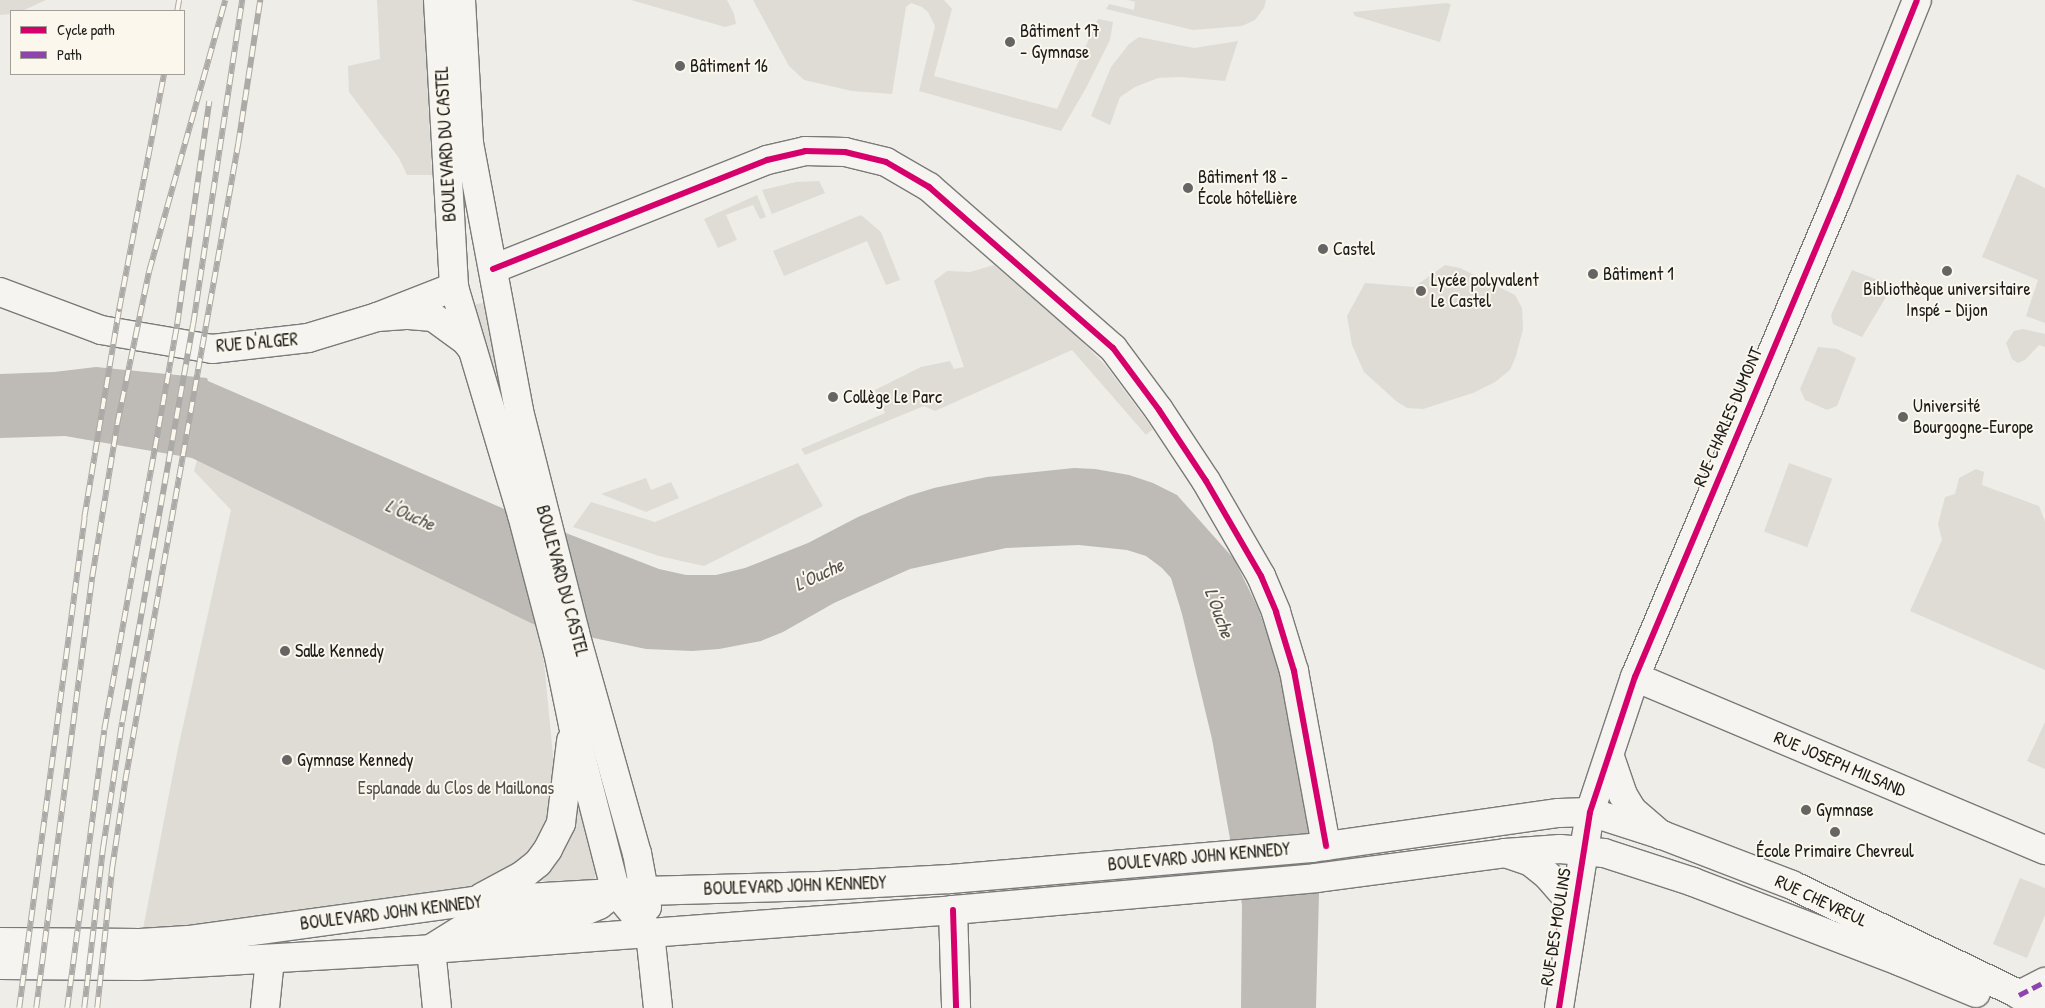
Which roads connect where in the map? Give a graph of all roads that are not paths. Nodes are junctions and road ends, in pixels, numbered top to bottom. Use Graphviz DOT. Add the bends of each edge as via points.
graph roads {
  1 [pos="438,0"];
  2 [pos="461,0"];
  3 [pos="1917,0"];
  4 [pos="446,135"];
  5 [pos="493,269"];
  6 [pos="454,287"];
  7 [pos="0,292"];
  8 [pos="377,317"];
  9 [pos="472,350"];
  10 [pos="563,631"];
  11 [pos="1635,677"];
  12 [pos="573,725"];
  13 [pos="1610,757"];
  14 [pos="1590,812"];
  15 [pos="1662,835"];
  16 [pos="1319,847"];
  17 [pos="2045,850"];
  18 [pos="1583,851"];
  19 [pos="636,853"];
  20 [pos="1505,853"];
  21 [pos="1408,866"];
  22 [pos="1792,885"];
  23 [pos="820,886"];
  24 [pos="645,891"];
  25 [pos="616,892"];
  26 [pos="474,901"];
  27 [pos="1574,906"];
  28 [pos="953,910"];
  29 [pos="650,933"];
  30 [pos="0,942"];
  31 [pos="431,949"];
  32 [pos="270,959"];
  33 [pos="0,965"];
  34 [pos="2045,982"];
  35 [pos="2016,1001"];
  36 [pos="2045,1007"];
  37 [pos="265,1008"];
  38 [pos="437,1008"];
  39 [pos="658,1008"];
  40 [pos="956,1008"];
  41 [pos="1559,1008"];
  1 -- 4 [label="main road, BOULEVARD DU CASTEL"];
  2 -- 5 [label="main road, BOULEVARD DU CASTEL" via="469,143"];
  3 -- 11 [label="main road, RUE CHARLES DUMONT" via="1837,199"];
  4 -- 5 [label="main road" via="464,217 472,238"];
  4 -- 6 [label="main road, BOULEVARD DU CASTEL"];
  5 -- 6 [label="main road"];
  5 -- 10 [label="main road, BOULEVARD DU CASTEL" via="519,412 548,525"];
  5 -- 16 [label="main road" via="767,160 805,151 845,152 886,162 929,187 1113,348 1206,481 1261,576 1276,612 1294,671"];
  6 -- 8 [label="main road, RUE D'ALGER"];
  6 -- 9 [label="main road, BOULEVARD DU CASTEL"];
  7 -- 8 [label="main road, RUE D'ALGER" via="101,330 212,348 308,338"];
  8 -- 9 [label="main road" via="433,317 465,340"];
  9 -- 10 [label="main road, BOULEVARD DU CASTEL" via="522,516"];
  10 -- 12 [label="main road, BOULEVARD DU CASTEL"];
  10 -- 19 [label="main road, BOULEVARD DU CASTEL"];
  11 -- 13 [label="main road, RUE CHARLES DUMONT"];
  11 -- 17 [label="main road, RUE JOSEPH MILSAND"];
  12 -- 25 [label="main road, BOULEVARD DU CASTEL"];
  12 -- 26 [label="main road" via="561,823 548,849 523,875"];
  13 -- 14 [label="main road, RUE CHARLES DUMONT"];
  13 -- 15 [label="main road" via="1623,795 1632,810"];
  14 -- 15 [label="main road, RUE CHEVREUL"];
  14 -- 16 [label="main road, BOULEVARD JOHN KENNEDY" via="1559,813"];
  14 -- 18 [label="main road, RUE CHARLES DUMONT"];
  14 -- 21 [label="main road" via="1577,826 1439,847"];
  15 -- 22 [label="main road, RUE CHEVREUL"];
  16 -- 23 [label="main road, BOULEVARD JOHN KENNEDY" via="950,879"];
  18 -- 20 [label="main road, BOULEVARD JOHN KENNEDY" via="1560,849"];
  18 -- 22 [label="main road" via="1600,843 1626,840 1751,886"];
  18 -- 27 [label="main road, RUE DES MOULINS"];
  18 -- 35 [label="main road, RUE CHEVREUL" via="1604,853 1693,882 1900,962"];
  19 -- 24 [label="main road, BOULEVARD DU CASTEL"];
  19 -- 25 [label="main road"];
  20 -- 21 [label="main road, BOULEVARD JOHN KENNEDY"];
  20 -- 27 [label="main road" via="1531,862"];
  21 -- 28 [label="main road, BOULEVARD JOHN KENNEDY" via="1316,878"];
  22 -- 35 [label="main road, RUE CHEVREUL"];
  23 -- 24 [label="main road, BOULEVARD JOHN KENNEDY"];
  23 -- 29 [label="main road" via="772,906 699,912 665,919"];
  24 -- 25 [label="main road, BOULEVARD JOHN KENNEDY"];
  24 -- 29 [label="main road, BOULEVARD DU CASTEL"];
  25 -- 26 [label="main road, BOULEVARD JOHN KENNEDY"];
  25 -- 29 [label="main road"];
  25 -- 31 [label="main road" via="599,905 580,913 470,924"];
  26 -- 30 [label="main road, BOULEVARD JOHN KENNEDY" via="188,940"];
  27 -- 41 [label="main road, RUE DES MOULINS"];
  28 -- 29 [label="main road, BOULEVARD JOHN KENNEDY"];
  28 -- 40 [label="main road"];
  29 -- 31 [label="main road, BOULEVARD JOHN KENNEDY"];
  29 -- 39 [label="main road, BOULEVARD DU CASTEL"];
  31 -- 32 [label="main road, BOULEVARD JOHN KENNEDY"];
  31 -- 38 [label="main road"];
  32 -- 33 [label="main road, BOULEVARD JOHN KENNEDY" via="138,966"];
  32 -- 37 [label="main road"];
  34 -- 35 [label="main road"];
  35 -- 36 [label="main road, RUE CHEVREUL"];
}
